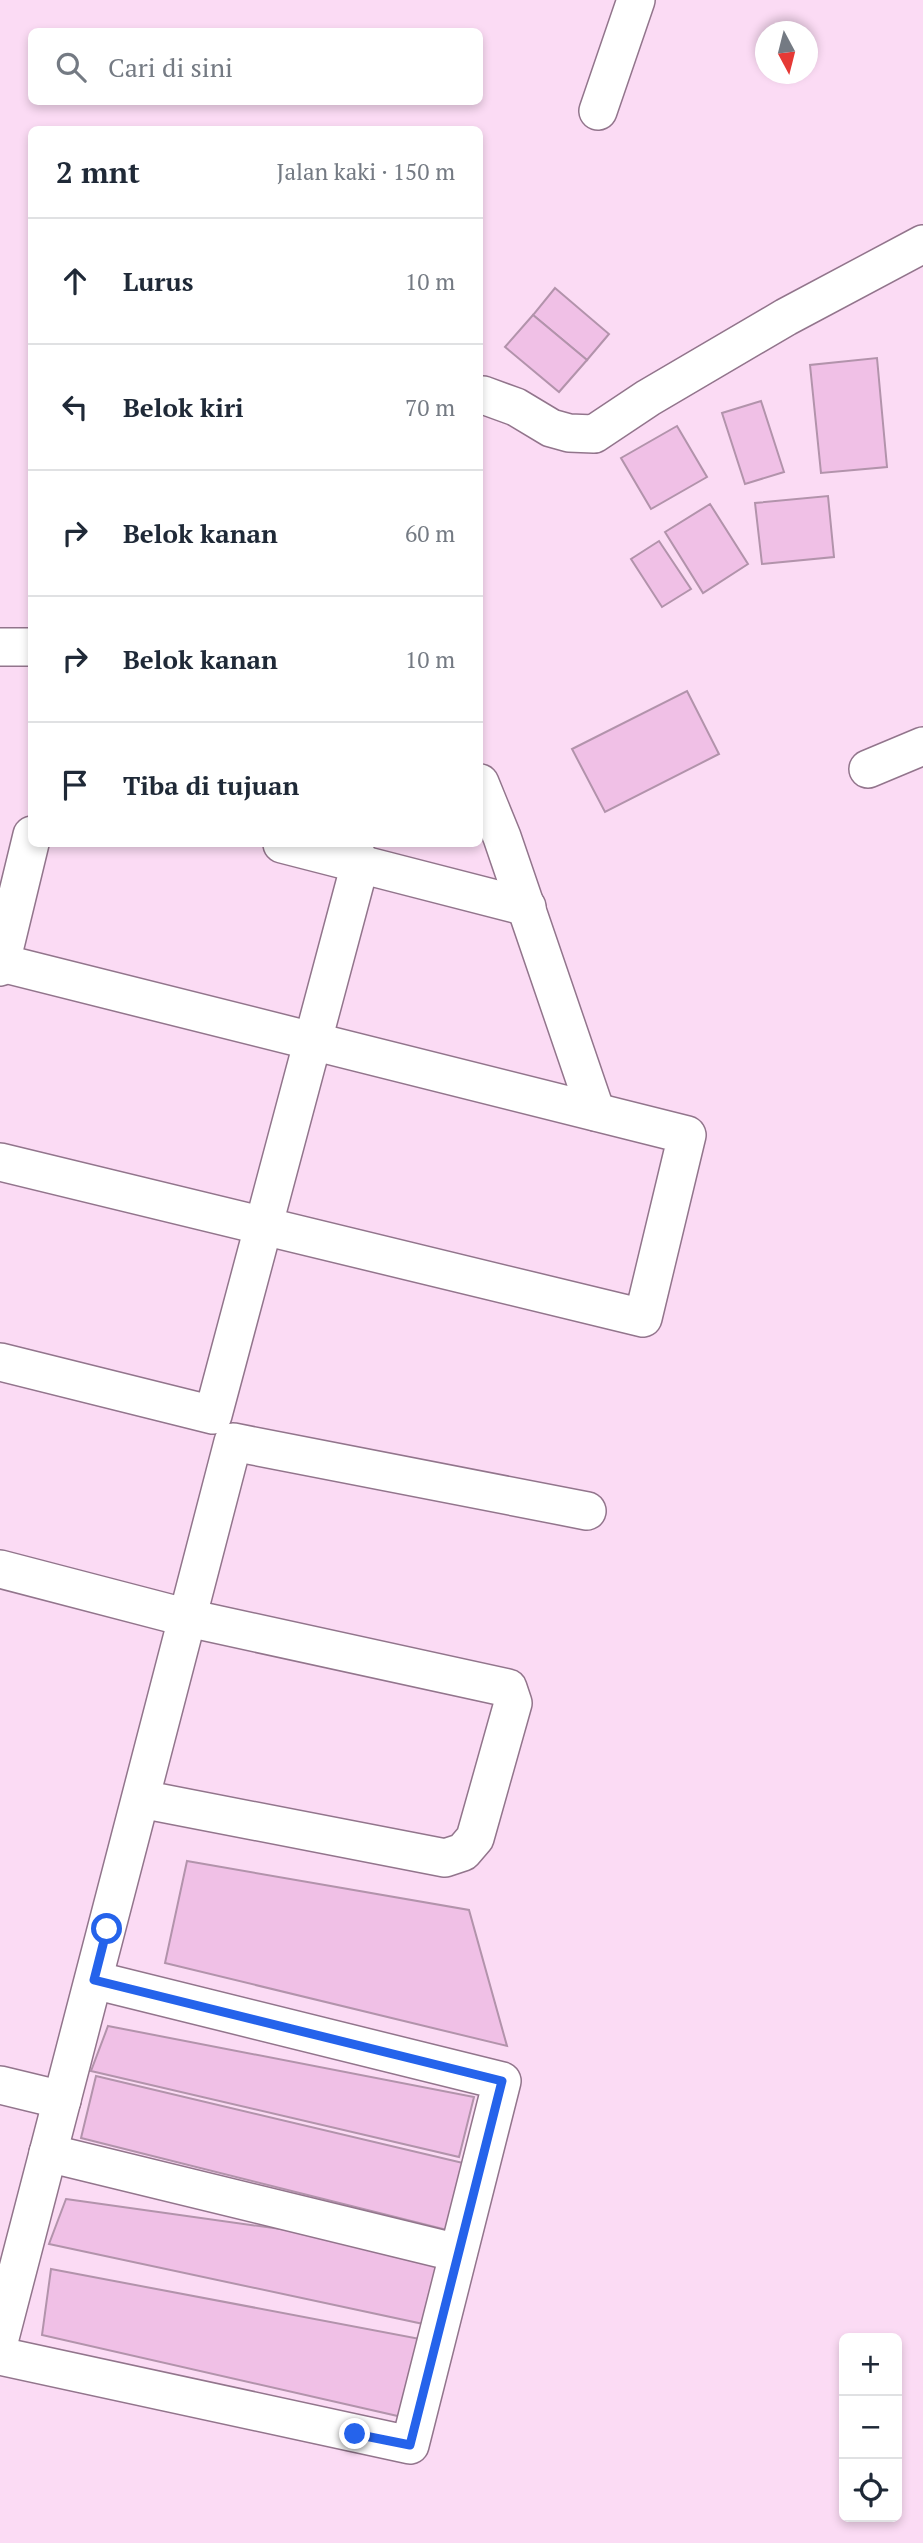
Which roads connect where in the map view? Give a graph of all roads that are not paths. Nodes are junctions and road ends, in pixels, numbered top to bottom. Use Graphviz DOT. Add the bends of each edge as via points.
graph roads {
  1 [pos="636,0"];
  2 [pos="598,111"];
  3 [pos="923,244"];
  4 [pos="483,395"];
  5 [pos="0,647"];
  6 [pos="28,647"];
  7 [pos="923,746"];
  8 [pos="868,769"];
  9 [pos="483,790"];
  10 [pos="29,847"];
  11 [pos="304,847"];
  12 [pos="356,854"];
  13 [pos="527,907"];
  14 [pos="1,965"];
  15 [pos="312,1042"];
  16 [pos="596,1112"];
  17 [pos="0,1162"];
  18 [pos="263,1226"];
  19 [pos="0,1362"];
  20 [pos="587,1511"];
  21 [pos="0,1569"];
  22 [pos="188,1618"];
  23 [pos="141,1800"];
  24 [pos="94,1980"];
  25 [pos="0,2085"];
  26 [pos="62,2099"];
  27 [pos="48,2153"];
  28 [pos="458,2253"];
  29 [pos="10,2256"];
  30 [pos="0,2338"];
  31 [pos="0,2356"];
  1 -- 2 [label="street"];
  3 -- 4 [label="street" via="786,317 594,434 551,428 516,407"];
  5 -- 6 [label="street"];
  7 -- 8 [label="street"];
  9 -- 13 [label="street"];
  10 -- 14 [label="street"];
  11 -- 12 [label="street"];
  12 -- 13 [label="street"];
  12 -- 15 [label="street"];
  13 -- 16 [label="street"];
  14 -- 15 [label="street"];
  15 -- 16 [label="street"];
  15 -- 18 [label="street"];
  16 -- 18 [label="street" via="687,1135 643,1318"];
  17 -- 18 [label="street"];
  18 -- 19 [label="street" via="213,1415"];
  20 -- 22 [label="street" via="233,1442"];
  21 -- 22 [label="street"];
  22 -- 23 [label="street"];
  22 -- 23 [label="street" via="508,1688 511,1717 475,1838 463,1852 445,1858"];
  23 -- 24 [label="street"];
  24 -- 26 [label="street"];
  24 -- 28 [label="street" via="502,2081"];
  25 -- 26 [label="street"];
  26 -- 27 [label="street"];
  27 -- 28 [label="street"];
  27 -- 29 [label="street"];
  28 -- 31 [label="street" via="410,2445"];
  29 -- 30 [label="street"];
}
